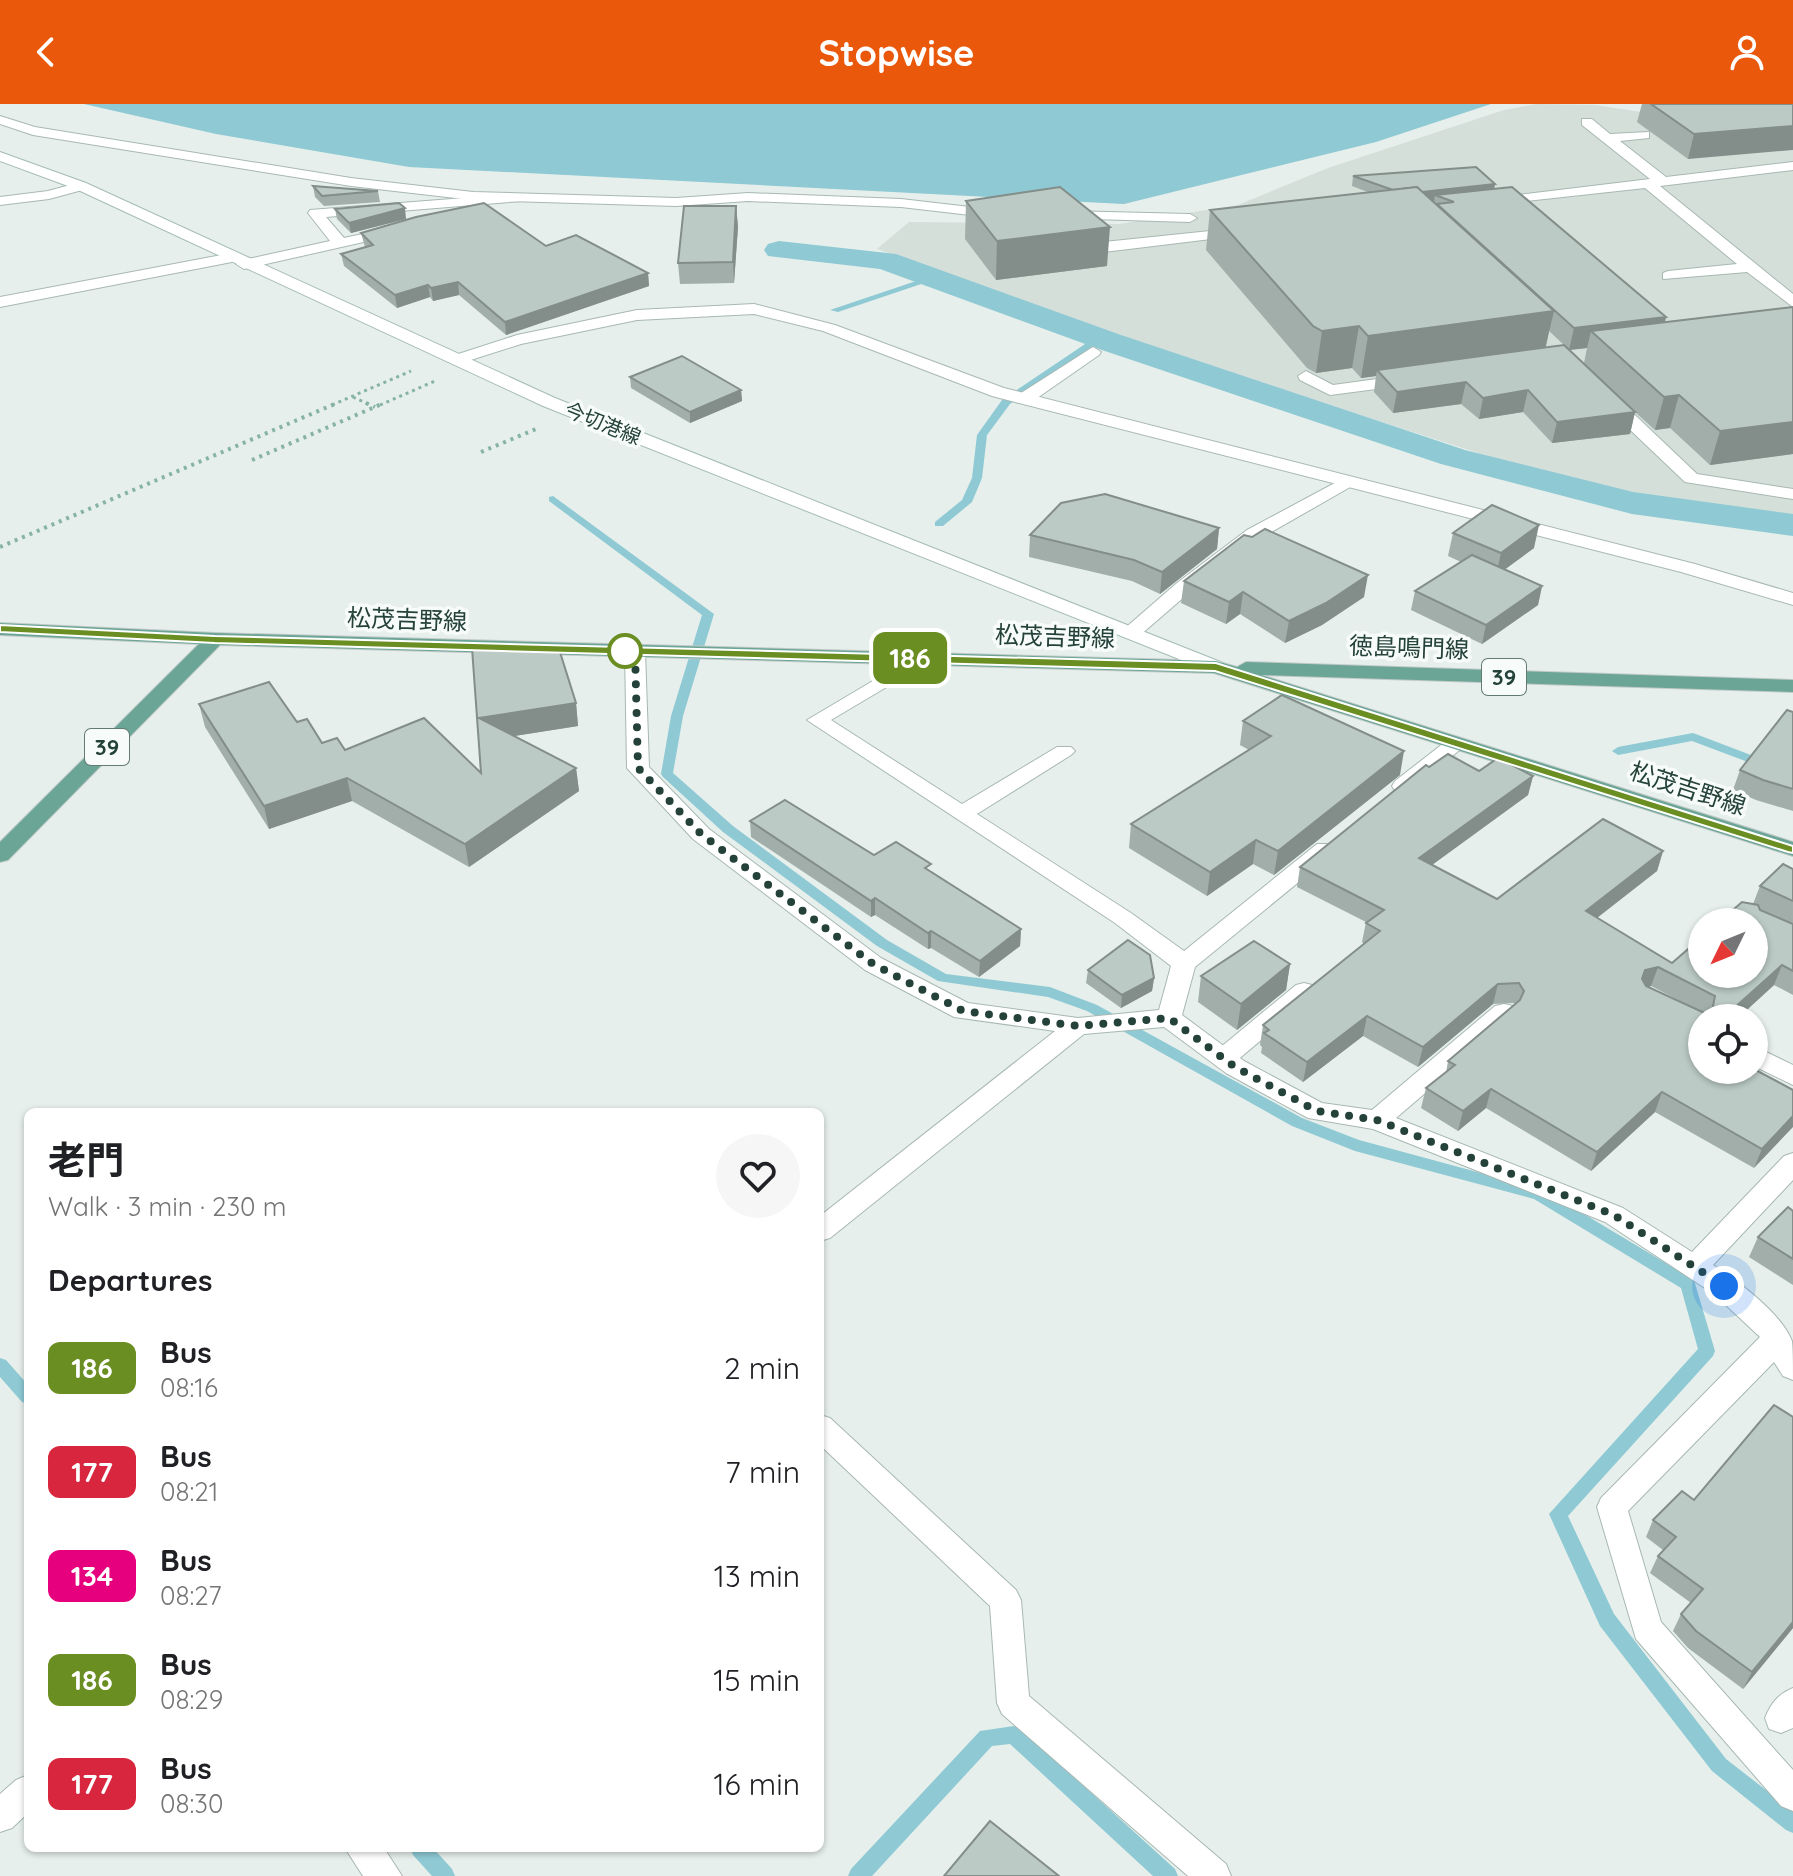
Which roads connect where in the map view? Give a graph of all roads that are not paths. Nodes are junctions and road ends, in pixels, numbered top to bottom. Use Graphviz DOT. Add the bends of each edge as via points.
graph roads {
  1 [pos="0,120"];
  2 [pos="1587,122"];
  3 [pos="1644,135"];
  4 [pos="1608,138"];
  5 [pos="0,156"];
  6 [pos="1793,166"];
  7 [pos="1655,182"];
  8 [pos="81,186"];
  9 [pos="521,198"];
  10 [pos="0,201"];
  11 [pos="1482,203"];
  12 [pos="452,214"];
  13 [pos="1010,214"];
  14 [pos="1055,215"];
  15 [pos="1190,218"];
  16 [pos="432,221"];
  17 [pos="408,228"];
  18 [pos="1256,230"];
  19 [pos="341,244"];
  20 [pos="1104,247"];
  21 [pos="238,261"];
  22 [pos="1751,267"];
  23 [pos="1668,276"];
  24 [pos="0,302"];
  25 [pos="1793,302"];
  26 [pos="1093,352"];
  27 [pos="457,360"];
  28 [pos="1306,376"];
  29 [pos="1424,377"];
  30 [pos="1599,391"];
  31 [pos="1024,399"];
  32 [pos="1346,482"];
  33 [pos="1793,494"];
  34 [pos="1793,599"];
  35 [pos="0,629"];
  36 [pos="1131,633"];
  37 [pos="215,639"];
  38 [pos="635,651"];
  39 [pos="920,659"];
  40 [pos="1216,667"];
  41 [pos="1793,686"];
  42 [pos="1456,743"];
  43 [pos="1064,751"];
  44 [pos="1382,803"];
  45 [pos="961,814"];
  46 [pos="1345,833"];
  47 [pos="1793,849"];
  48 [pos="0,855"];
  49 [pos="1184,963"];
  50 [pos="1304,991"];
  51 [pos="1504,1012"];
  52 [pos="1169,1018"];
  53 [pos="1078,1026"];
  54 [pos="1225,1057"];
  55 [pos="1768,1063"];
  56 [pos="1793,1076"];
  57 [pos="1377,1120"];
  58 [pos="1793,1163"];
  59 [pos="824,1228"];
  60 [pos="1695,1267"];
  61 [pos="1777,1341"];
  62 [pos="1793,1368"];
  63 [pos="824,1431"];
  64 [pos="24,1795"];
  65 [pos="1793,1795"];
  66 [pos="0,1816"];
  67 [pos="365,1852"];
  68 [pos="1198,1871"];
  69 [pos="385,1876"];
  1 -- 9 [label="street" via="33,131 351,182"];
  2 -- 4 [label="street"];
  3 -- 4 [label="street"];
  4 -- 7 [label="street"];
  5 -- 8 [label="street, 今切港線"];
  6 -- 7 [label="street"];
  7 -- 11 [label="street"];
  7 -- 22 [label="street"];
  8 -- 10 [label="street"];
  8 -- 21 [label="street, 今切港線"];
  9 -- 13 [label="street" via="779,198"];
  9 -- 19 [label="street" via="310,211"];
  12 -- 16 [label="street"];
  14 -- 15 [label="street"];
  17 -- 19 [label="street"];
  18 -- 20 [label="street"];
  19 -- 21 [label="street"];
  21 -- 24 [label="street"];
  21 -- 27 [label="street, 今切港線"];
  22 -- 23 [label="street"];
  22 -- 25 [label="street"];
  26 -- 31 [label="street"];
  27 -- 31 [label="street" via="517,340 637,315 754,309 829,328"];
  27 -- 36 [label="street, 今切港線" via="576,413"];
  28 -- 29 [label="street" via="1330,390"];
  30 -- 33 [label="street" via="1691,478"];
  31 -- 32 [label="street"];
  32 -- 34 [label="street"];
  32 -- 36 [label="street" via="1254,534"];
  35 -- 37 [label="main road, 松茂吉野線"];
  36 -- 40 [label="street, 今切港線"];
  37 -- 38 [label="main road, 松茂吉野線"];
  37 -- 48 [label="main road, 39"];
  38 -- 39 [label="main road, 松茂吉野線"];
  38 -- 53 [label="street" via="638,768 701,834 873,964 963,1011"];
  39 -- 40 [label="main road, 松茂吉野線"];
  39 -- 45 [label="street" via="817,720"];
  40 -- 41 [label="main road, 徳島鳴門線 / 39"];
  40 -- 42 [label="main road, 松茂吉野線"];
  42 -- 44 [label="street"];
  42 -- 47 [label="main road, 松茂吉野線"];
  43 -- 45 [label="street"];
  45 -- 49 [label="street"];
  46 -- 49 [label="street"];
  49 -- 52 [label="street"];
  50 -- 54 [label="street"];
  51 -- 57 [label="street"];
  52 -- 53 [label="street"];
  52 -- 54 [label="street"];
  53 -- 59 [label="street"];
  54 -- 57 [label="street" via="1317,1111"];
  55 -- 56 [label="street"];
  57 -- 60 [label="street" via="1614,1215"];
  58 -- 60 [label="street"];
  60 -- 61 [label="street" via="1724,1286"];
  61 -- 62 [label="street"];
  61 -- 65 [label="street" via="1612,1507 1647,1629"];
  63 -- 68 [label="street" via="1005,1600 1013,1703"];
  64 -- 66 [label="street"];
  67 -- 69 [label="street"];
}
